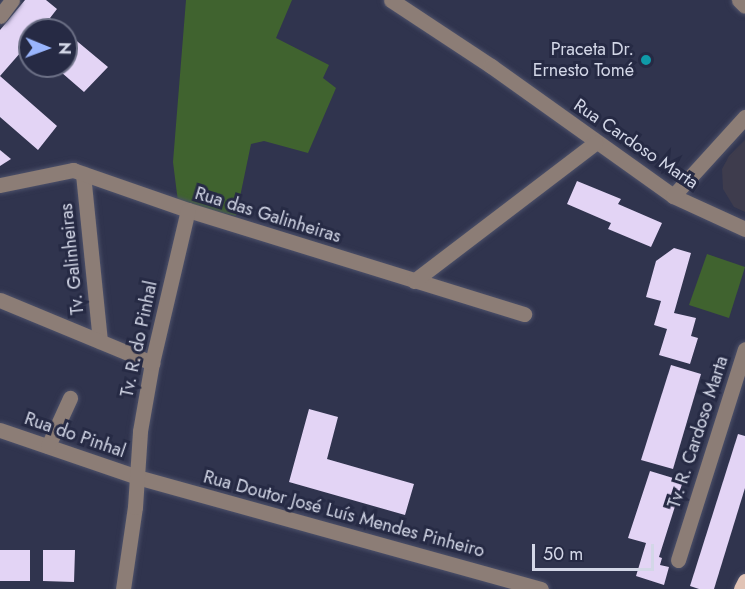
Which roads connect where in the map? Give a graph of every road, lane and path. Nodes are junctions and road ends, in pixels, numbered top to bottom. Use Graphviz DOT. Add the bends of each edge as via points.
graph roads {
  1 [pos="12,0"];
  2 [pos="391,0"];
  3 [pos="739,0"];
  4 [pos="745,6"];
  5 [pos="0,16"];
  6 [pos="745,117"];
  7 [pos="595,143"];
  8 [pos="83,174"];
  9 [pos="0,185"];
  10 [pos="673,196"];
  11 [pos="188,210"];
  12 [pos="745,229"];
  13 [pos="414,281"];
  14 [pos="0,300"];
  15 [pos="524,314"];
  16 [pos="100,340"];
  17 [pos="745,350"];
  18 [pos="152,363"];
  19 [pos="70,398"];
  20 [pos="0,430"];
  21 [pos="48,446"];
  22 [pos="137,477"];
  23 [pos="678,560"];
  24 [pos="513,581"];
  25 [pos="745,581"];
  26 [pos="123,589"];
  27 [pos="492,589"];
  28 [pos="541,589"];
  29 [pos="741,589"];
  1 -- 5 [label="street"];
  2 -- 7 [label="street, Rua Cardoso Marta" via="491,66"];
  3 -- 4 [label="street"];
  6 -- 10 [label="street"];
  7 -- 10 [label="street, Rua Cardoso Marta"];
  7 -- 13 [label="street"];
  8 -- 9 [label="street, Rua das Galinheiras" via="73,170"];
  8 -- 11 [label="street, Rua das Galinheiras"];
  8 -- 16 [label="street, Tv. Galinheiras"];
  10 -- 12 [label="street, Rua Cardoso Marta"];
  11 -- 13 [label="street, Rua das Galinheiras"];
  11 -- 18 [label="street, Tv. R. do Pinhal"];
  13 -- 15 [label="street, Rua das Galinheiras"];
  14 -- 16 [label="street"];
  16 -- 18 [label="street"];
  17 -- 23 [label="street, Tv. R. Cardoso Marta"];
  18 -- 22 [label="street, Tv. R. do Pinhal" via="140,431"];
  19 -- 21 [label="street"];
  20 -- 21 [label="street, Rua do Pinhal"];
  21 -- 22 [label="street, Rua do Pinhal"];
  22 -- 24 [label="street, Rua Doutor José Luís Mendes Pinheiro"];
  22 -- 26 [label="street, Tv. R. do Pinhal"];
  24 -- 27 [label="street"];
  24 -- 28 [label="street, Rua Doutor José Luís Mendes Pinheiro"];
  25 -- 29 [label="main road"];
}
